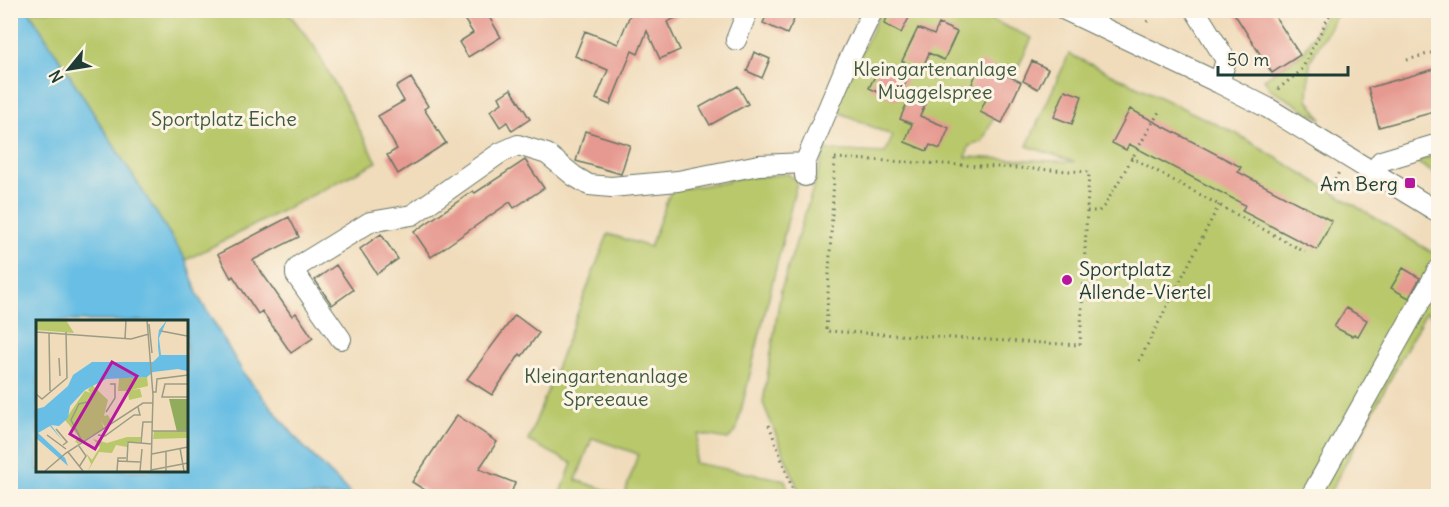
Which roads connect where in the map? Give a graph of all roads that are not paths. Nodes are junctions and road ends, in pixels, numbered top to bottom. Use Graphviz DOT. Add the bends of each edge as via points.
graph roads {
  1 [pos="748,10"];
  2 [pos="873,10"];
  3 [pos="1065,10"];
  4 [pos="1195,10"];
  5 [pos="736,40"];
  6 [pos="1219,83"];
  7 [pos="1438,144"];
  8 [pos="1374,172"];
  9 [pos="1438,212"];
  10 [pos="1438,270"];
  11 [pos="341,339"];
  12 [pos="1311,496"];
  1 -- 5 [label="street"];
  2 -- 11 [label="street" via="805,170 759,165 678,181 611,187 589,185 547,154 518,145 500,153 412,215 370,222 300,265 296,275"];
  3 -- 6 [label="street"];
  4 -- 6 [label="street" via="1226,60"];
  6 -- 8 [label="street"];
  7 -- 8 [label="street" via="1382,160"];
  8 -- 9 [label="street"];
  10 -- 12 [label="street"];
}
